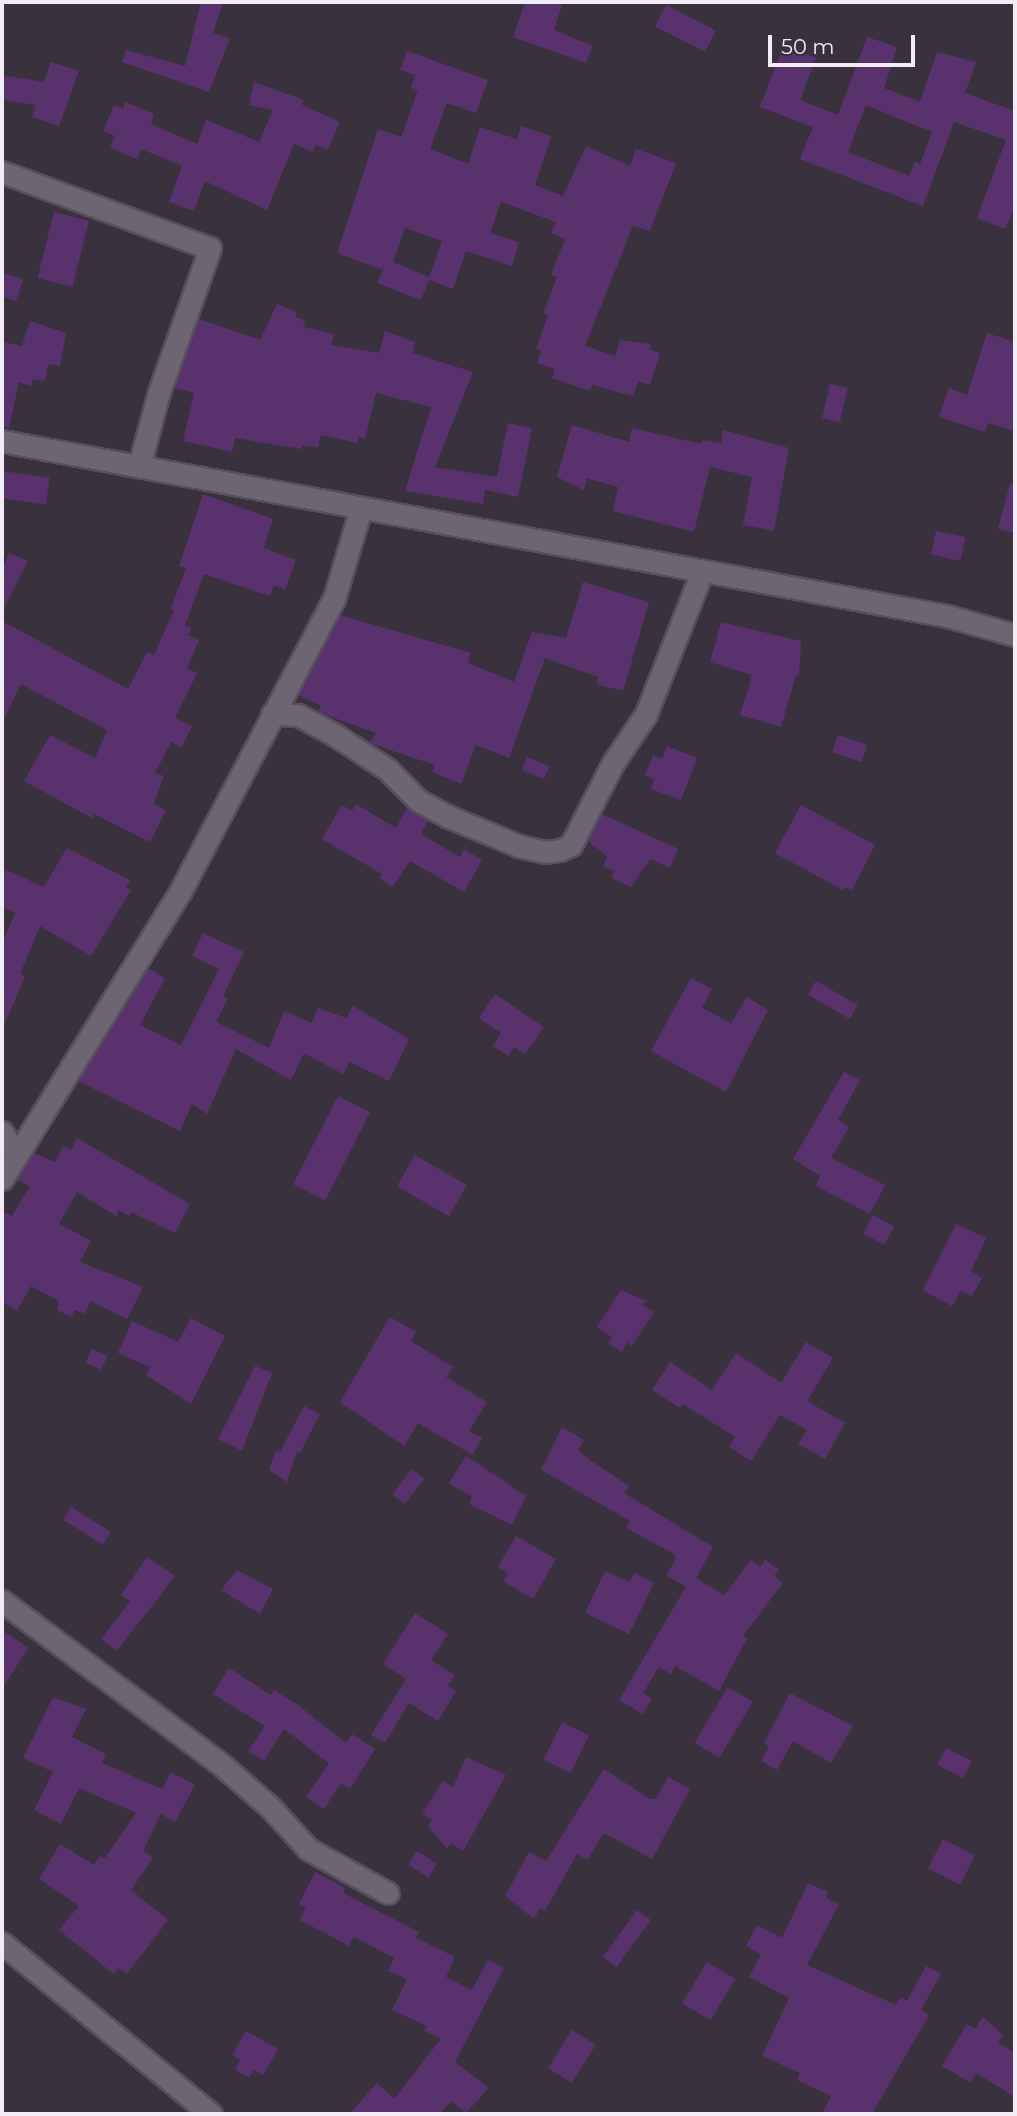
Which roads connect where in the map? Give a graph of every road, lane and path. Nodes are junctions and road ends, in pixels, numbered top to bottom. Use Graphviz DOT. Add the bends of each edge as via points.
graph roads {
  1 [pos="2,172"];
  2 [pos="2,441"];
  3 [pos="139,466"];
  4 [pos="361,508"];
  5 [pos="702,572"];
  6 [pos="1015,635"];
  7 [pos="272,714"];
  8 [pos="2,1132"];
  9 [pos="16,1155"];
  10 [pos="2,1178"];
  11 [pos="2,1601"];
  12 [pos="388,1893"];
  13 [pos="2,1943"];
  14 [pos="211,2114"];
  1 -- 3 [label="street" via="210,248 159,392"];
  2 -- 3 [label="street"];
  3 -- 4 [label="street"];
  4 -- 5 [label="street"];
  4 -- 7 [label="street" via="334,599"];
  5 -- 6 [label="street" via="947,616"];
  5 -- 7 [label="street" via="646,714 613,763 571,845 559,850 519,846 447,816 419,801 387,769 335,735 298,715"];
  7 -- 9 [label="street" via="181,890"];
  8 -- 9 [label="street"];
  9 -- 10 [label="street"];
  11 -- 12 [label="street" via="223,1766 308,1849"];
  13 -- 14 [label="street"];
}
